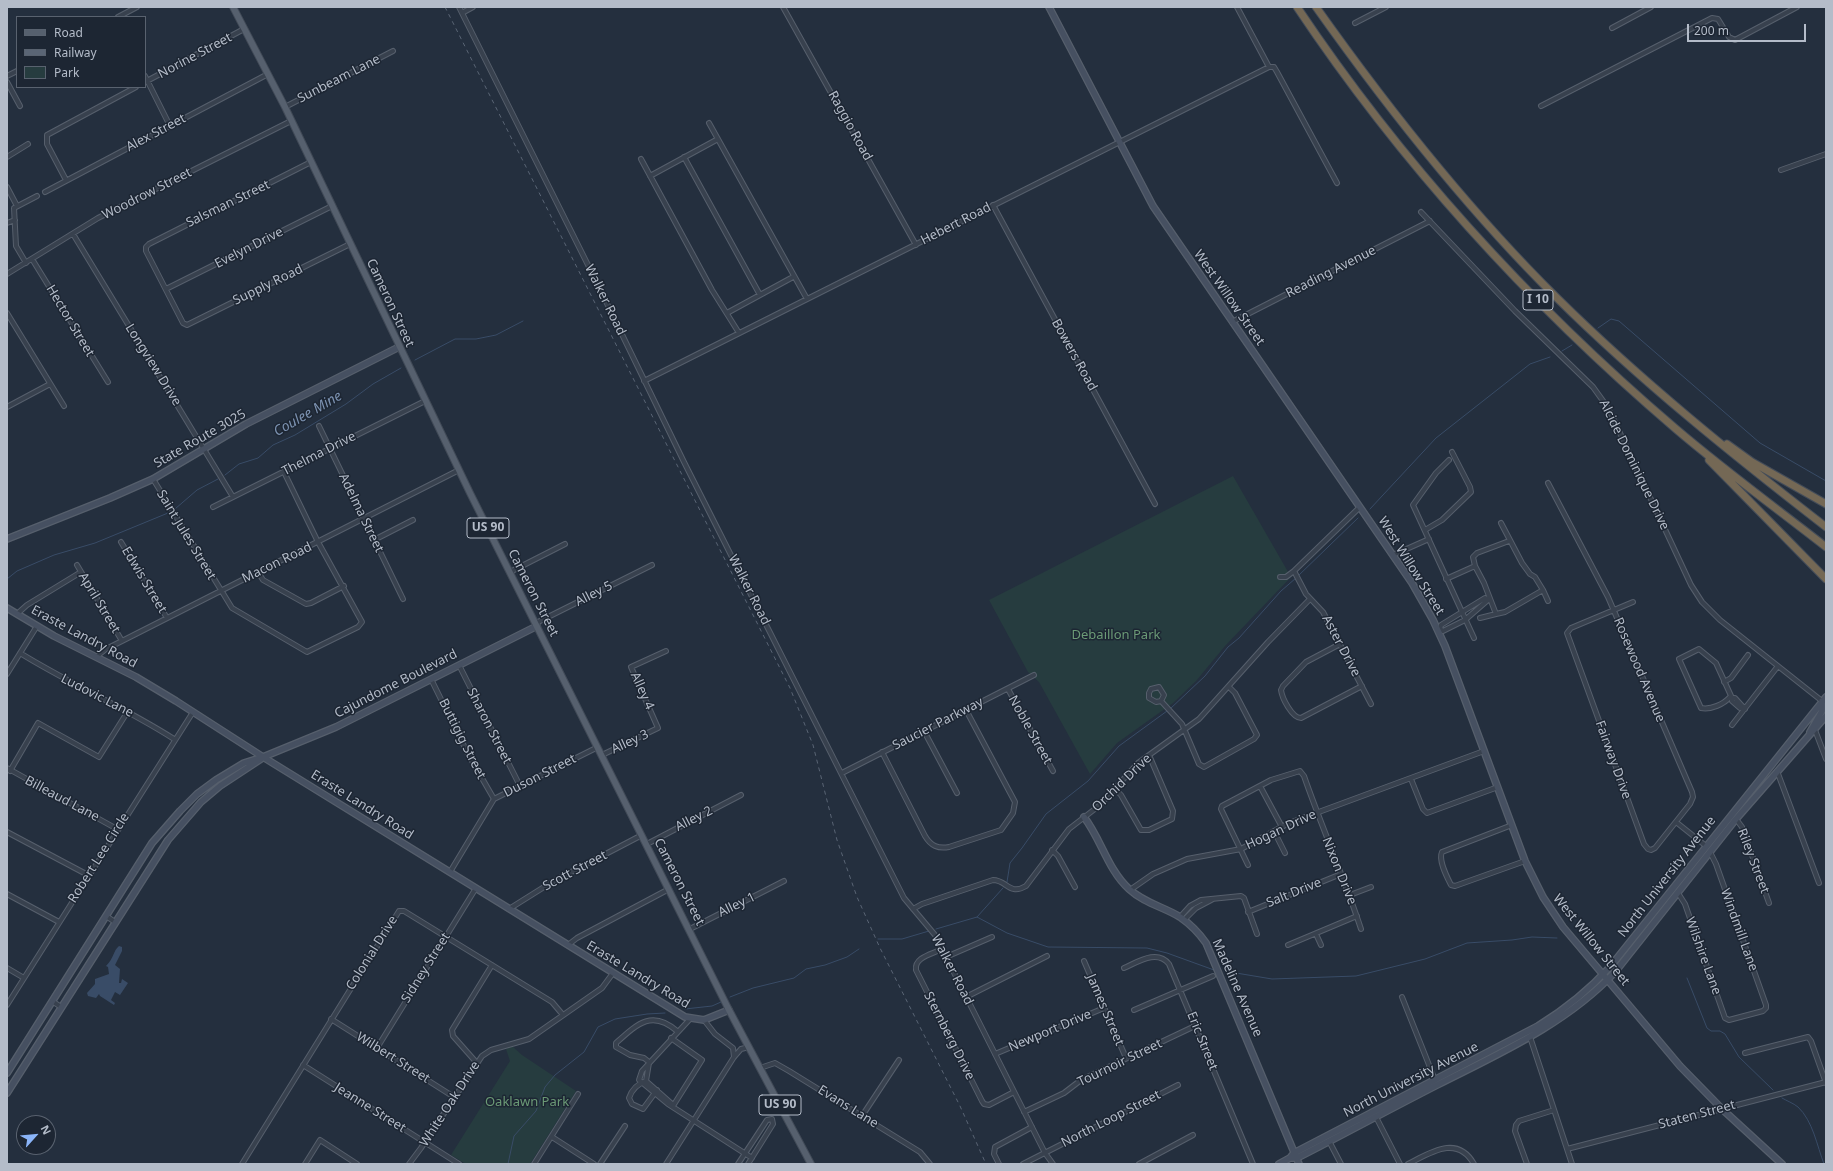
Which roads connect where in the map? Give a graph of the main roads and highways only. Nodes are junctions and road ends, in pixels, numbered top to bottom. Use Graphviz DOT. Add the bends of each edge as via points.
graph roads {
  1 [pos="232,7"];
  2 [pos="1049,7"];
  3 [pos="1297,7"];
  4 [pos="1316,7"];
  5 [pos="399,347"];
  6 [pos="1682,411"];
  7 [pos="1677,430"];
  8 [pos="1826,504"];
  9 [pos="1826,527"];
  10 [pos="7,539"];
  11 [pos="1826,547"];
  12 [pos="1826,579"];
  13 [pos="7,608"];
  14 [pos="536,624"];
  15 [pos="1824,699"];
  16 [pos="1826,716"];
  17 [pos="1796,734"];
  18 [pos="1809,736"];
  19 [pos="1794,752"];
  20 [pos="263,757"];
  21 [pos="1772,764"];
  22 [pos="1777,771"];
  23 [pos="1084,817"];
  24 [pos="1674,887"];
  25 [pos="1678,893"];
  26 [pos="1603,974"];
  27 [pos="1608,980"];
  28 [pos="729,1010"];
  29 [pos="7,1073"];
  30 [pos="7,1093"];
  31 [pos="1296,1155"];
  32 [pos="810,1164"];
  33 [pos="1279,1164"];
  34 [pos="1300,1164"];
  35 [pos="1782,1164"];
  1 -- 5 [label="main road, Cameron Street / US 90" via="285,107"];
  2 -- 26 [label="main road, West Willow Street" via="1153,206 1420,595 1439,629 1525,861 1554,914"];
  3 -- 7 [label="highway, I 10" via="1396,142 1460,217 1544,307"];
  4 -- 6 [label="highway, I 10" via="1394,112 1491,228 1591,331"];
  5 -- 10 [label="main road, State Route 3025" via="269,412 152,479"];
  5 -- 14 [label="main road, Cameron Street / US 90"];
  6 -- 8 [label="highway" via="1752,462"];
  6 -- 9 [label="highway, I 10"];
  7 -- 11 [label="highway, I 10"];
  7 -- 12 [label="highway"];
  13 -- 20 [label="main road, Eraste Landry Road" via="136,677"];
  14 -- 20 [label="main road, Cajundome Boulevard" via="336,727"];
  14 -- 28 [label="main road, Cameron Street / US 90"];
  15 -- 17 [label="main road, North University Avenue"];
  15 -- 18 [label="main road" via="1822,711"];
  16 -- 18 [label="main road, North University Avenue"];
  17 -- 19 [label="main road" via="1792,748"];
  17 -- 21 [label="main road, North University Avenue"];
  18 -- 19 [label="main road, North University Avenue"];
  19 -- 22 [label="main road, North University Avenue"];
  20 -- 28 [label="main road, Eraste Landry Road" via="690,1019 704,1020"];
  20 -- 29 [label="main road, Cajundome Boulevard" via="248,761 227,772 197,794 152,844"];
  20 -- 30 [label="main road, Cajundome Boulevard" via="220,786 191,813 157,855"];
  21 -- 22 [label="main road"];
  21 -- 24 [label="main road, North University Avenue"];
  22 -- 25 [label="main road, North University Avenue"];
  23 -- 31 [label="main road, Madeline Avenue" via="1117,876 1130,890 1182,919 1202,938 1212,955"];
  24 -- 25 [label="main road"];
  24 -- 26 [label="main road, North University Avenue"];
  25 -- 27 [label="main road, North University Avenue"];
  26 -- 27 [label="main road, West Willow Street"];
  26 -- 31 [label="main road, North University Avenue" via="1546,1021"];
  27 -- 31 [label="main road, North University Avenue" via="1570,1012 1530,1038 1329,1141"];
  27 -- 35 [label="main road, West Willow Street" via="1680,1066"];
  28 -- 32 [label="main road, Cameron Street / US 90"];
  31 -- 33 [label="main road, North University Avenue"];
  31 -- 34 [label="main road, Madeline Avenue"];
}
